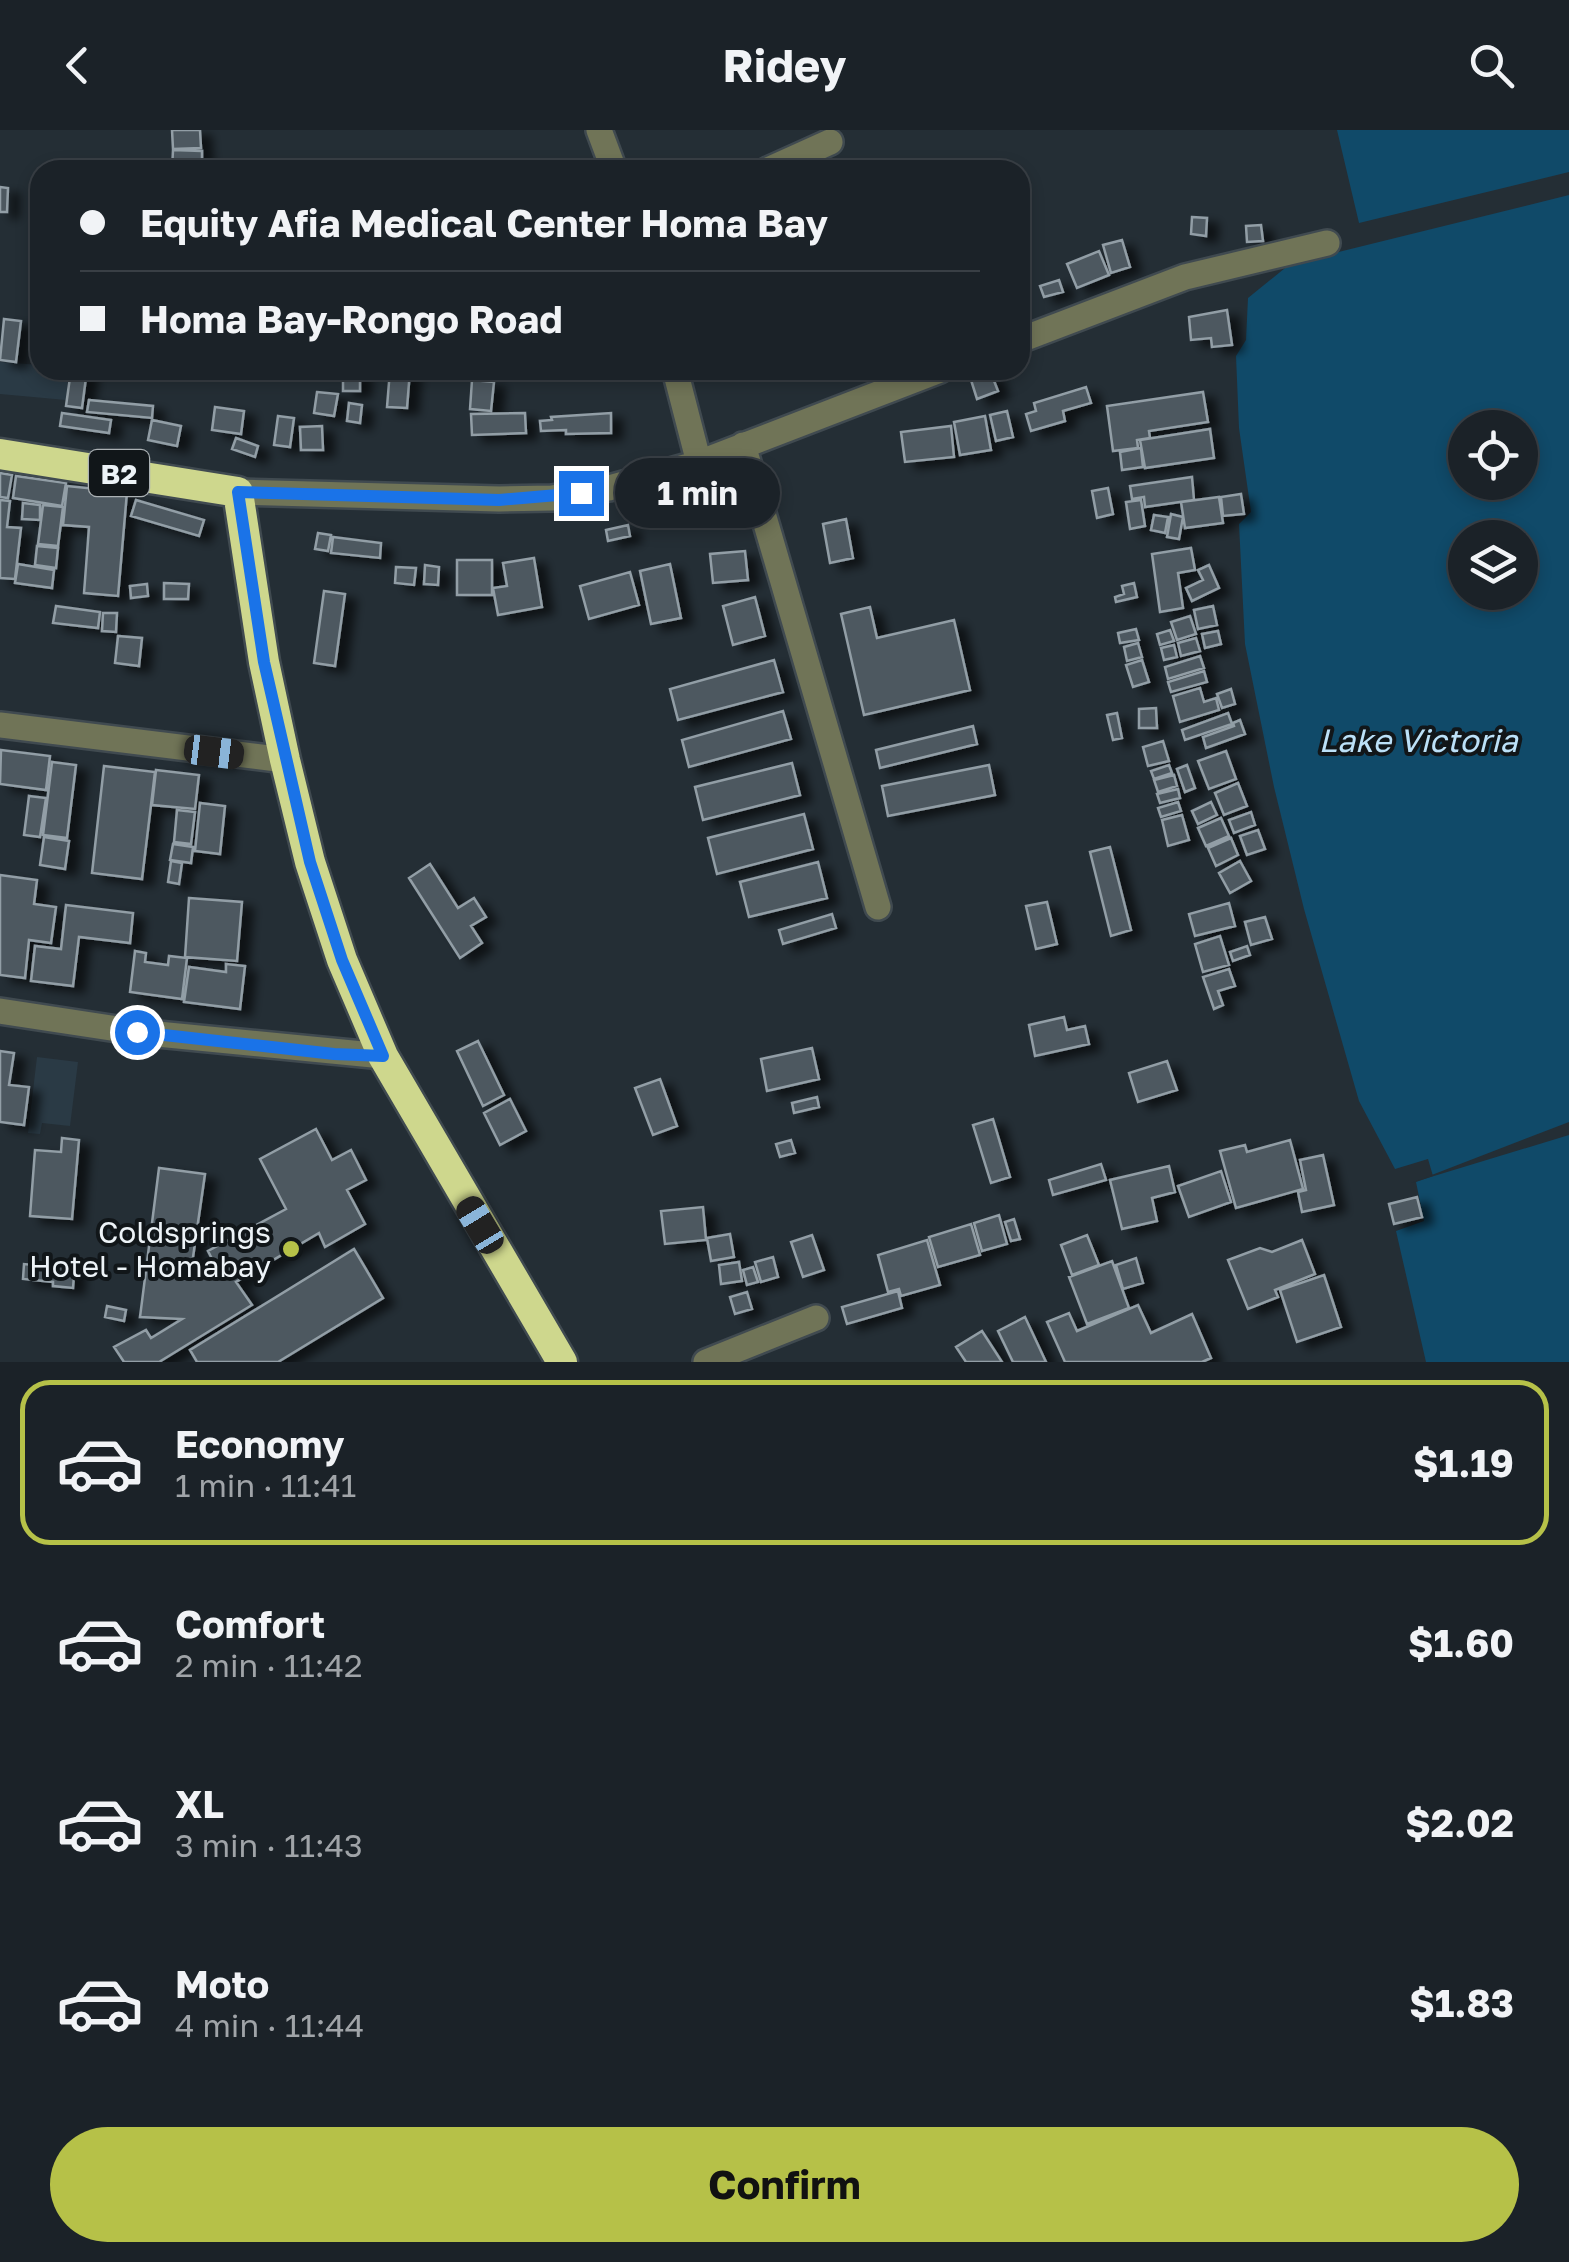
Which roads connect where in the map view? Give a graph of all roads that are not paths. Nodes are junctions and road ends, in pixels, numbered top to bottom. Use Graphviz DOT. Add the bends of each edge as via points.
graph roads {
  1 [pos="600,130"];
  2 [pos="830,142"];
  3 [pos="610,160"];
  4 [pos="790,160"];
  5 [pos="1328,242"];
  6 [pos="1030,336"];
  7 [pos="678,380"];
  8 [pos="914,380"];
  9 [pos="743,445"];
  10 [pos="0,454"];
  11 [pos="699,463"];
  12 [pos="238,492"];
  13 [pos="0,725"];
  14 [pos="284,760"];
  15 [pos="878,907"];
  16 [pos="0,1011"];
  17 [pos="383,1056"];
  18 [pos="816,1318"];
  19 [pos="562,1362"];
  20 [pos="706,1362"];
  1 -- 3 [label="street"];
  2 -- 4 [label="street"];
  5 -- 6 [label="street" via="1185,277"];
  7 -- 11 [label="street"];
  8 -- 9 [label="street"];
  9 -- 11 [label="street"];
  9 -- 15 [label="street"];
  10 -- 12 [label="highway, B2"];
  11 -- 12 [label="street" via="552,498"];
  12 -- 14 [label="highway"];
  13 -- 14 [label="street"];
  14 -- 17 [label="highway" via="342,960"];
  16 -- 17 [label="street"];
  17 -- 19 [label="highway"];
  18 -- 20 [label="street"];
}
